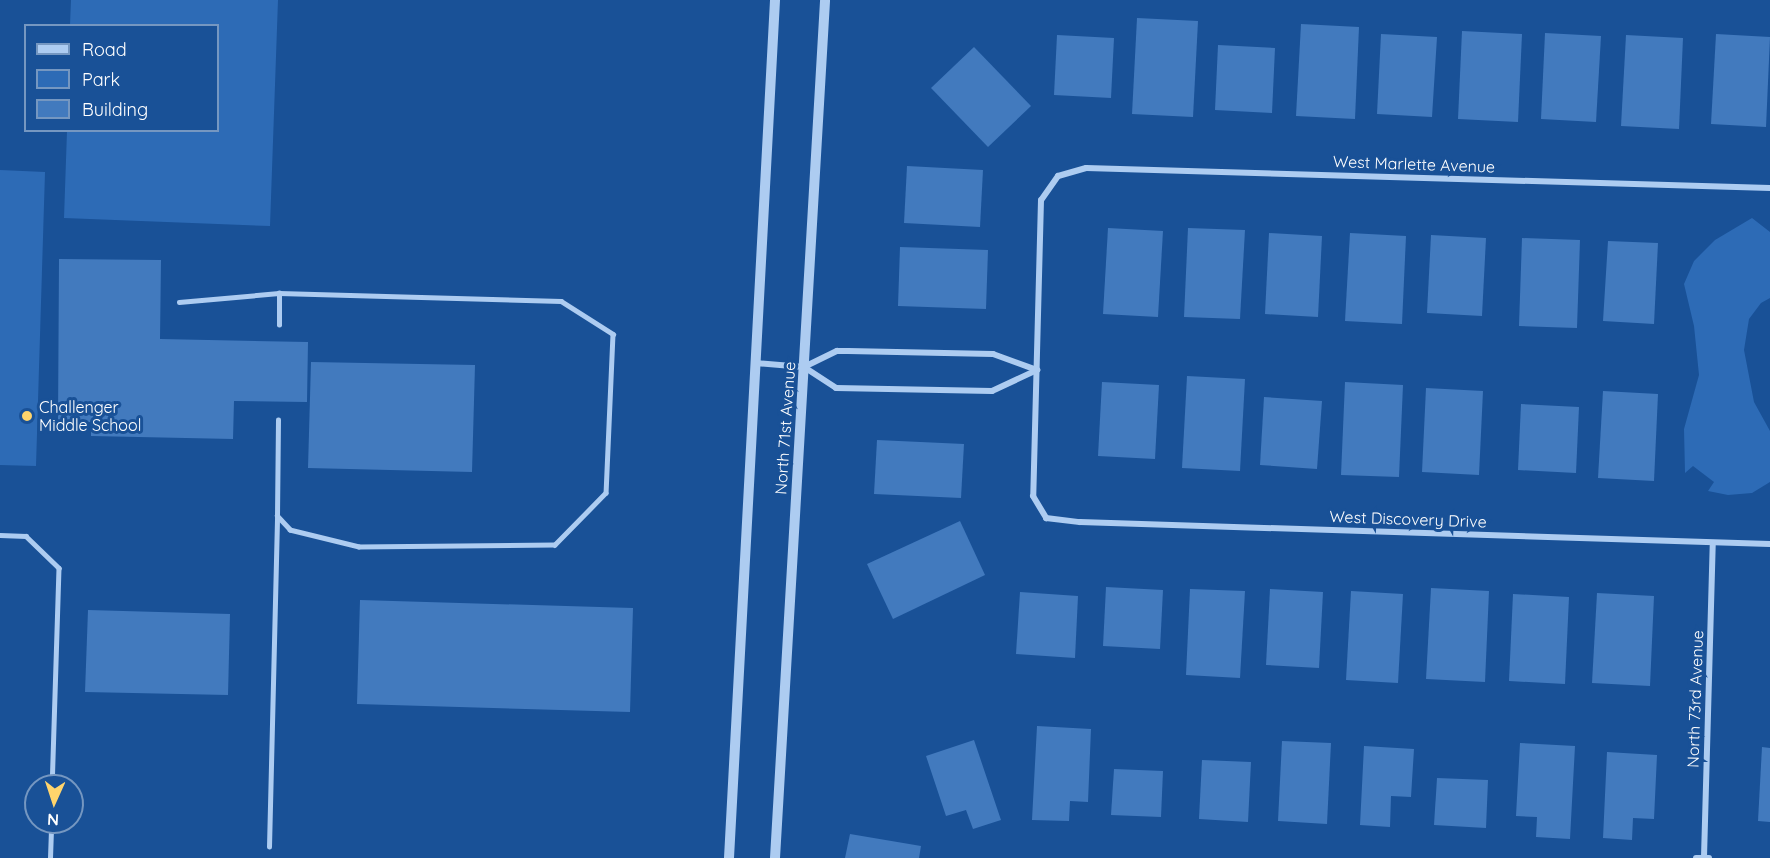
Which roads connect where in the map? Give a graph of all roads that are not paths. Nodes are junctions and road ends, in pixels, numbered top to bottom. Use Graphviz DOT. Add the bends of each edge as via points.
graph roads {
  1 [pos="775,0"];
  2 [pos="825,0"];
  3 [pos="1770,188"];
  4 [pos="279,293"];
  5 [pos="179,302"];
  6 [pos="279,325"];
  7 [pos="755,363"];
  8 [pos="804,367"];
  9 [pos="1037,370"];
  10 [pos="278,420"];
  11 [pos="277,516"];
  12 [pos="0,535"];
  13 [pos="1713,543"];
  14 [pos="1770,544"];
  15 [pos="52,774"];
  16 [pos="51,834"];
  17 [pos="269,847"];
  18 [pos="1704,857"];
  19 [pos="50,858"];
  20 [pos="729,858"];
  21 [pos="775,858"];
  22 [pos="1696,858"];
  23 [pos="1709,858"];
  1 -- 7 [label="street, North 71st Avenue"];
  2 -- 8 [label="street, North 71st Avenue"];
  3 -- 9 [label="street, West Marlette Avenue" via="1086,168 1058,176 1041,200"];
  4 -- 5 [label="lane"];
  4 -- 6 [label="lane"];
  4 -- 11 [label="lane" via="561,301 614,334 606,493 555,545 359,548 290,530"];
  7 -- 8 [label="street"];
  7 -- 20 [label="street, North 71st Avenue"];
  8 -- 9 [label="street" via="837,351 848,351 993,354"];
  8 -- 9 [label="street" via="836,388 992,391"];
  8 -- 21 [label="street, North 71st Avenue"];
  9 -- 13 [label="street, West Discovery Drive" via="1033,496 1046,518"];
  10 -- 11 [label="lane"];
  11 -- 17 [label="lane"];
  12 -- 15 [label="lane" via="26,536 59,568"];
  13 -- 14 [label="street, West Discovery Drive"];
  13 -- 18 [label="street, North 73rd Avenue"];
  16 -- 19 [label="lane"];
  18 -- 22 [label="street"];
  18 -- 23 [label="street"];
}
